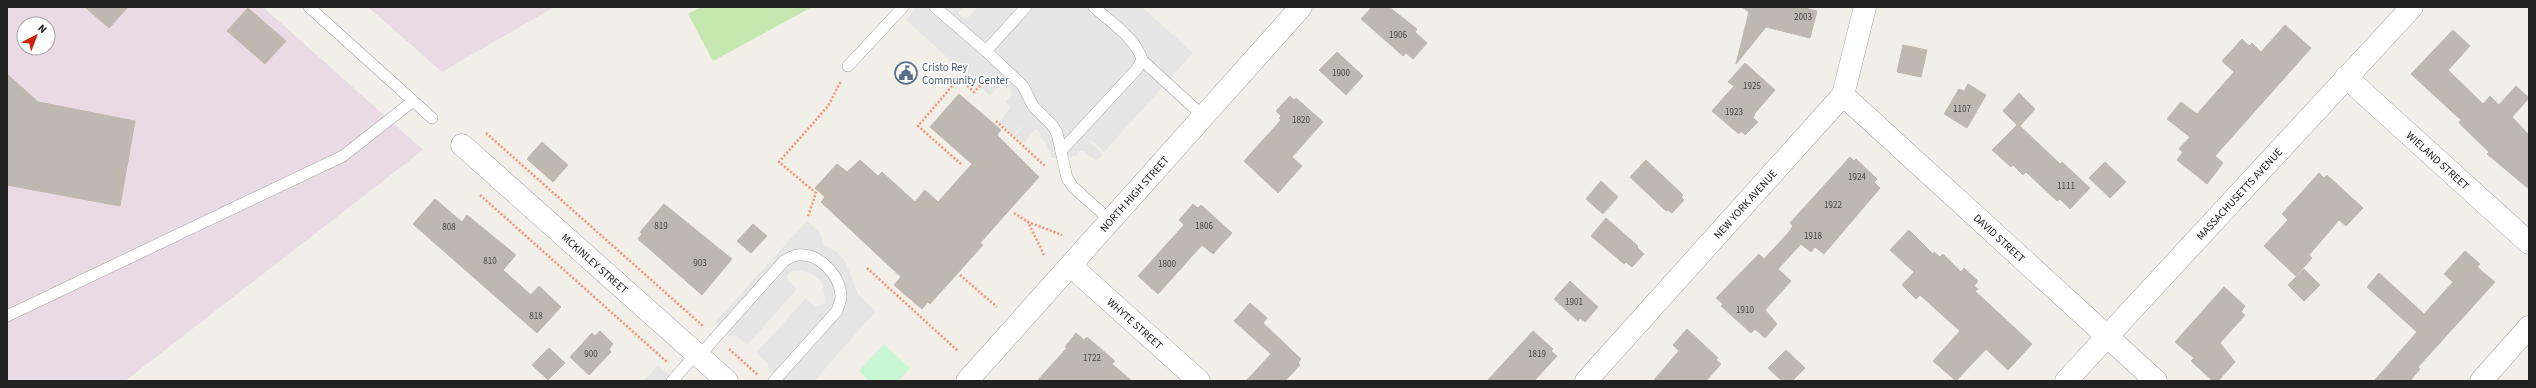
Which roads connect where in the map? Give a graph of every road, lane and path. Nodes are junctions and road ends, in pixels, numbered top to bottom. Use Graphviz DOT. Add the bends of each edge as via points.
graph roads {
  1 [pos="309,7"];
  2 [pos="903,7"];
  3 [pos="935,7"];
  4 [pos="1026,7"];
  5 [pos="1094,7"];
  6 [pos="1301,7"];
  7 [pos="1865,7"];
  8 [pos="2412,7"];
  9 [pos="986,51"];
  10 [pos="1142,60"];
  11 [pos="1000,63"];
  12 [pos="848,66"];
  13 [pos="2346,77"];
  14 [pos="1843,95"];
  15 [pos="413,101"];
  16 [pos="1204,117"];
  17 [pos="432,118"];
  18 [pos="996,121"];
  19 [pos="486,133"];
  20 [pos="462,145"];
  21 [pos="1062,151"];
  22 [pos="961,164"];
  23 [pos="1050,170"];
  24 [pos="480,194"];
  25 [pos="1014,213"];
  26 [pos="808,216"];
  27 [pos="1111,221"];
  28 [pos="1028,222"];
  29 [pos="1062,235"];
  30 [pos="2529,243"];
  31 [pos="1044,255"];
  32 [pos="1071,266"];
  33 [pos="867,268"];
  34 [pos="960,275"];
  35 [pos="997,307"];
  36 [pos="7,316"];
  37 [pos="2529,327"];
  38 [pos="2107,336"];
  39 [pos="716,337"];
  40 [pos="958,351"];
  41 [pos="698,355"];
  42 [pos="759,376"];
  43 [pos="675,377"];
  44 [pos="727,381"];
  45 [pos="774,381"];
  46 [pos="967,381"];
  47 [pos="1199,381"];
  48 [pos="1586,381"];
  49 [pos="2066,381"];
  50 [pos="2156,381"];
  51 [pos="2481,381"];
  1 -- 15 [label="lane"];
  2 -- 12 [label="lane"];
  3 -- 9 [label="lane"];
  4 -- 9 [label="lane"];
  5 -- 10 [label="lane" via="1134,44"];
  6 -- 16 [label="street, NORTH HIGH STREET"];
  7 -- 14 [label="street, NEW YORK AVENUE"];
  8 -- 13 [label="street, MASSACHUSETTS AVENUE"];
  9 -- 11 [label="lane"];
  10 -- 16 [label="lane"];
  10 -- 21 [label="lane" via="1137,69"];
  11 -- 21 [label="lane" via="1023,86 1033,106 1052,125"];
  11 -- 22 [label="path" via="974,92 959,78 918,126"];
  12 -- 26 [label="path" via="828,106 779,162 816,193"];
  13 -- 30 [label="street, WIELAND STREET"];
  13 -- 38 [label="street, MASSACHUSETTS AVENUE"];
  14 -- 38 [label="street, DAVID STREET"];
  14 -- 48 [label="street, NEW YORK AVENUE"];
  15 -- 17 [label="lane"];
  15 -- 36 [label="lane" via="343,156"];
  16 -- 27 [label="street, NORTH HIGH STREET"];
  18 -- 23 [label="path"];
  19 -- 39 [label="path"];
  20 -- 41 [label="street, MCKINLEY STREET"];
  21 -- 27 [label="lane" via="1067,178 1073,187"];
  24 -- 43 [label="path"];
  25 -- 28 [label="path"];
  27 -- 32 [label="street, NORTH HIGH STREET"];
  28 -- 29 [label="path"];
  28 -- 31 [label="path"];
  32 -- 46 [label="street, NORTH HIGH STREET"];
  32 -- 47 [label="street, WHYTE STREET"];
  33 -- 40 [label="path"];
  34 -- 35 [label="path"];
  37 -- 51 [label="street"];
  38 -- 49 [label="street, MASSACHUSETTS AVENUE"];
  38 -- 50 [label="street, DAVID STREET"];
  39 -- 41 [label="lane"];
  39 -- 42 [label="path"];
  39 -- 45 [label="lane" via="784,261 796,255 808,255 819,260 830,269 837,282 841,296 836,311"];
  41 -- 43 [label="lane"];
  41 -- 44 [label="street, MCKINLEY STREET"];
}
